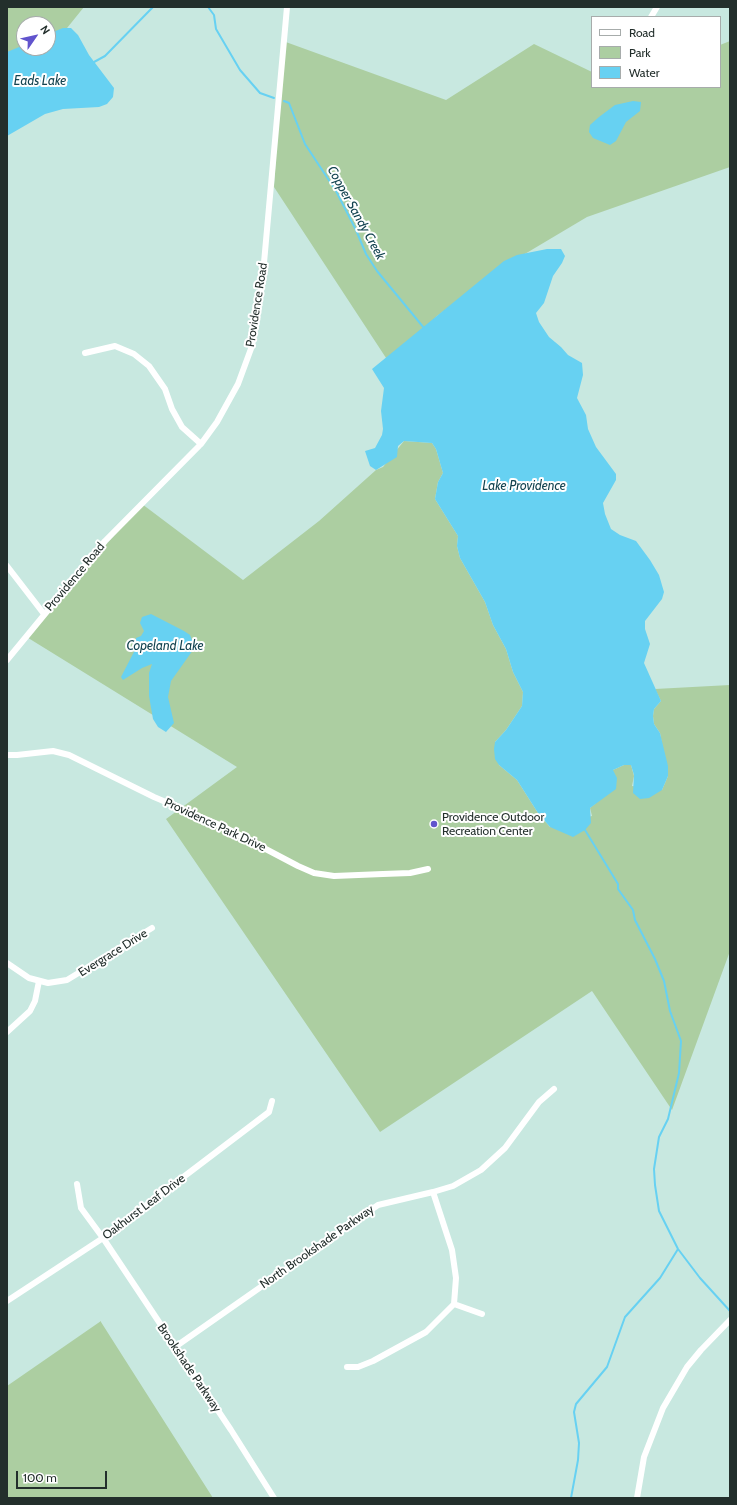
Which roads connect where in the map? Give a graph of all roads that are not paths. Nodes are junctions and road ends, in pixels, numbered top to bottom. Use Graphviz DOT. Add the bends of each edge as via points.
graph roads {
  1 [pos="288,7"];
  2 [pos="657,7"];
  3 [pos="652,16"];
  4 [pos="85,352"];
  5 [pos="201,444"];
  6 [pos="7,566"];
  7 [pos="44,614"];
  8 [pos="7,660"];
  9 [pos="7,755"];
  10 [pos="428,869"];
  11 [pos="152,928"];
  12 [pos="7,963"];
  13 [pos="39,980"];
  14 [pos="7,1032"];
  15 [pos="554,1089"];
  16 [pos="272,1102"];
  17 [pos="77,1184"];
  18 [pos="433,1192"];
  19 [pos="103,1238"];
  20 [pos="7,1301"];
  21 [pos="454,1304"];
  22 [pos="482,1314"];
  23 [pos="730,1320"];
  24 [pos="175,1347"];
  25 [pos="347,1367"];
  26 [pos="274,1498"];
  27 [pos="637,1498"];
  1 -- 5 [label="street, Providence Road" via="256,328 238,384 217,422"];
  2 -- 3 [label="street"];
  4 -- 5 [label="street" via="115,346 134,354 149,366 165,389 182,427"];
  5 -- 7 [label="street, Providence Road" via="105,541"];
  6 -- 7 [label="street"];
  7 -- 8 [label="street, Providence Road"];
  9 -- 10 [label="street, Providence Park Drive" via="53,751 69,755 154,797 222,826 314,873 334,876 410,873"];
  11 -- 13 [label="street, Evergrace Drive" via="76,976 48,983"];
  12 -- 13 [label="street, Evergrace Drive" via="29,978"];
  13 -- 14 [label="street" via="35,1001 30,1010"];
  15 -- 18 [label="street, North Brookshade Parkway" via="539,1102 505,1148 481,1170 453,1186"];
  16 -- 19 [label="street, Oakhurst Leaf Drive" via="268,1112"];
  17 -- 19 [label="street, Brookshade Parkway" via="80,1208"];
  18 -- 21 [label="street" via="452,1250 456,1278"];
  18 -- 24 [label="street, North Brookshade Parkway" via="378,1205"];
  19 -- 20 [label="street, Oakhurst Leaf Drive"];
  19 -- 24 [label="street, Brookshade Parkway"];
  21 -- 22 [label="street"];
  21 -- 25 [label="street" via="426,1332 373,1361 358,1367"];
  23 -- 27 [label="street" via="687,1367 663,1408 644,1458"];
  24 -- 26 [label="street, Brookshade Parkway"];
}
